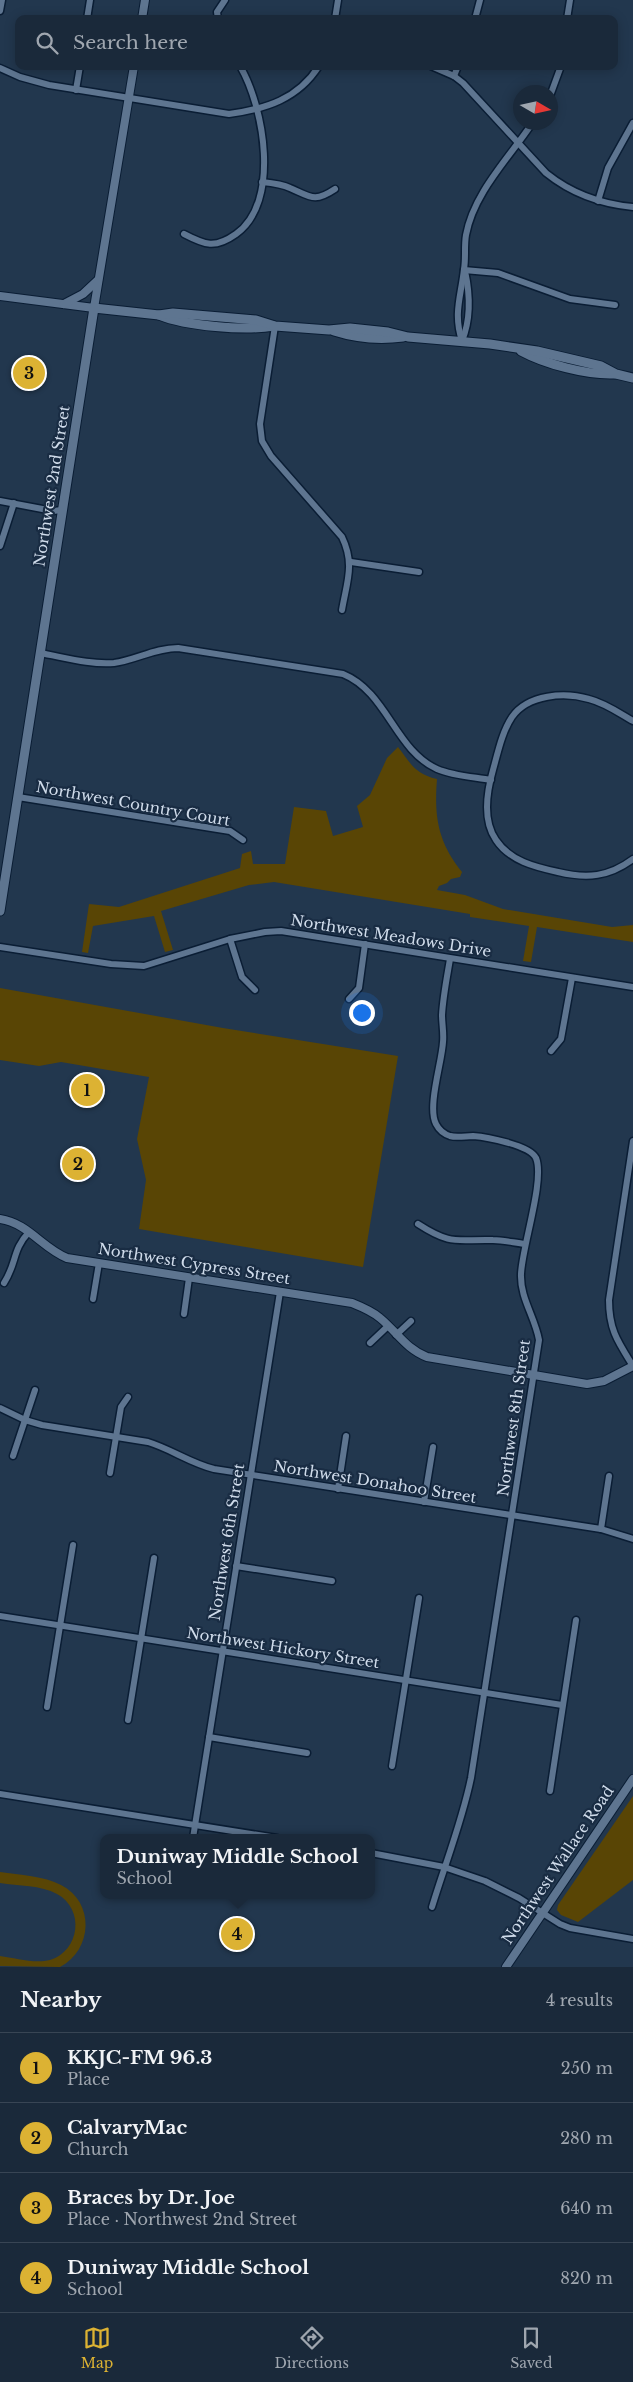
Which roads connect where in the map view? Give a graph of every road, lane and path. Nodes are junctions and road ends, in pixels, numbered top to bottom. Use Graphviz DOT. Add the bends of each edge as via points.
graph roads {
  1 [pos="2,0"];
  2 [pos="90,0"];
  3 [pos="145,0"];
  4 [pos="224,0"];
  5 [pos="338,0"];
  6 [pos="480,0"];
  7 [pos="570,0"];
  8 [pos="0,11"];
  9 [pos="88,15"];
  10 [pos="143,15"];
  11 [pos="217,15"];
  12 [pos="336,15"];
  13 [pos="476,15"];
  14 [pos="568,15"];
  15 [pos="0,68"];
  16 [pos="79,70"];
  17 [pos="133,70"];
  18 [pos="242,70"];
  19 [pos="316,70"];
  20 [pos="440,70"];
  21 [pos="456,70"];
  22 [pos="560,70"];
  23 [pos="454,76"];
  24 [pos="554,85"];
  25 [pos="76,90"];
  26 [pos="129,99"];
  27 [pos="258,110"];
  28 [pos="633,123"];
  29 [pos="528,130"];
  30 [pos="519,144"];
  31 [pos="262,182"];
  32 [pos="335,189"];
  33 [pos="598,200"];
  34 [pos="633,207"];
  35 [pos="184,234"];
  36 [pos="464,270"];
  37 [pos="99,279"];
  38 [pos="0,296"];
  39 [pos="64,304"];
  40 [pos="615,305"];
  41 [pos="94,308"];
  42 [pos="275,326"];
  43 [pos="462,341"];
  44 [pos="633,378"];
  45 [pos="0,501"];
  46 [pos="14,503"];
  47 [pos="62,510"];
  48 [pos="0,546"];
  49 [pos="350,562"];
  50 [pos="419,572"];
  51 [pos="342,610"];
  52 [pos="40,653"];
  53 [pos="633,722"];
  54 [pos="491,780"];
  55 [pos="18,796"];
  56 [pos="243,840"];
  57 [pos="633,859"];
  58 [pos="0,911"];
  59 [pos="230,939"];
  60 [pos="365,944"];
  61 [pos="0,947"];
  62 [pos="450,959"];
  63 [pos="572,978"];
  64 [pos="633,987"];
  65 [pos="255,990"];
  66 [pos="349,999"];
  67 [pos="551,1051"];
  68 [pos="633,1141"];
  69 [pos="630,1185"];
  70 [pos="0,1219"];
  71 [pos="418,1224"];
  72 [pos="29,1232"];
  73 [pos="525,1244"];
  74 [pos="99,1263"];
  75 [pos="189,1278"];
  76 [pos="4,1283"];
  77 [pos="280,1292"];
  78 [pos="93,1299"];
  79 [pos="184,1314"];
  80 [pos="411,1321"];
  81 [pos="388,1326"];
  82 [pos="396,1335"];
  83 [pos="370,1343"];
  84 [pos="633,1366"];
  85 [pos="534,1375"];
  86 [pos="35,1390"];
  87 [pos="128,1397"];
  88 [pos="0,1408"];
  89 [pos="25,1420"];
  90 [pos="116,1436"];
  91 [pos="346,1436"];
  92 [pos="433,1447"];
  93 [pos="13,1456"];
  94 [pos="110,1473"];
  95 [pos="251,1474"];
  96 [pos="609,1476"];
  97 [pos="338,1489"];
  98 [pos="424,1502"];
  99 [pos="512,1517"];
  100 [pos="600,1529"];
  101 [pos="633,1538"];
  102 [pos="73,1544"];
  103 [pos="154,1558"];
  104 [pos="236,1566"];
  105 [pos="332,1581"];
  106 [pos="419,1598"];
  107 [pos="0,1616"];
  108 [pos="576,1620"];
  109 [pos="60,1626"];
  110 [pos="141,1638"];
  111 [pos="223,1651"];
  112 [pos="406,1680"];
  113 [pos="484,1692"];
  114 [pos="562,1705"];
  115 [pos="47,1707"];
  116 [pos="128,1720"];
  117 [pos="209,1737"];
  118 [pos="307,1753"];
  119 [pos="392,1766"];
  120 [pos="633,1779"];
  121 [pos="550,1791"];
  122 [pos="0,1794"];
  123 [pos="195,1825"];
  124 [pos="194,1834"];
  125 [pos="252,1834"];
  126 [pos="375,1854"];
  127 [pos="444,1867"];
  128 [pos="432,1907"];
  129 [pos="543,1912"];
  130 [pos="633,1939"];
  131 [pos="506,1967"];
  1 -- 8 [label="street"];
  2 -- 9 [label="street"];
  3 -- 10 [label="street"];
  4 -- 11 [label="street"];
  5 -- 12 [label="street"];
  6 -- 13 [label="street"];
  7 -- 14 [label="street"];
  15 -- 25 [label="street" via="35,82"];
  16 -- 25 [label="street"];
  17 -- 26 [label="street, Northwest 2nd Street"];
  18 -- 27 [label="street"];
  19 -- 27 [label="street" via="294,93"];
  20 -- 23 [label="street"];
  21 -- 23 [label="street"];
  22 -- 24 [label="street"];
  23 -- 30 [label="street" via="475,94"];
  25 -- 26 [label="street"];
  26 -- 27 [label="street" via="229,114"];
  26 -- 37 [label="street, Northwest 2nd Street"];
  27 -- 31 [label="street" via="263,140"];
  28 -- 33 [label="street" via="608,168"];
  29 -- 30 [label="street"];
  30 -- 33 [label="street" via="561,185"];
  30 -- 36 [label="street" via="473,213 466,235"];
  31 -- 32 [label="street" via="290,188 311,198 323,197"];
  31 -- 35 [label="street" via="254,216 231,238 204,245"];
  33 -- 34 [label="street"];
  36 -- 40 [label="street" via="498,273 570,299"];
  36 -- 43 [label="street" via="459,289 457,326"];
  36 -- 43 [label="street" via="469,288 468,326"];
  37 -- 39 [label="street" via="84,294"];
  37 -- 41 [label="street, Northwest 2nd Street"];
  38 -- 39 [label="street"];
  39 -- 41 [label="street"];
  41 -- 42 [label="main road" via="159,315 173,321 256,329"];
  41 -- 47 [label="main road, Northwest 2nd Street"];
  42 -- 43 [label="main road" via="329,330 386,340 408,337"];
  42 -- 49 [label="street" via="260,424 262,441 271,456 342,537"];
  43 -- 44 [label="main road" via="518,350 535,359 599,374"];
  45 -- 46 [label="street"];
  46 -- 47 [label="street"];
  46 -- 48 [label="street"];
  47 -- 52 [label="main road, Northwest 2nd Street"];
  49 -- 50 [label="street"];
  49 -- 51 [label="street"];
  52 -- 54 [label="street" via="106,663 178,648 343,674 355,680 374,698 414,752 426,762 450,773"];
  52 -- 55 [label="main road, Northwest 2nd Street"];
  53 -- 54 [label="street" via="590,699 558,696 529,702 520,707 506,727"];
  54 -- 57 [label="street" via="487,805 489,824 496,840 522,862 577,877 596,877 613,872"];
  55 -- 56 [label="street, Northwest Country Court" via="230,831"];
  55 -- 58 [label="main road, Northwest 2nd Street"];
  59 -- 60 [label="street, Northwest Meadows Drive" via="281,931"];
  59 -- 61 [label="street, Northwest Meadows Drive" via="144,966"];
  59 -- 65 [label="street" via="242,977"];
  60 -- 62 [label="street, Northwest Meadows Drive"];
  60 -- 66 [label="street" via="358,988"];
  62 -- 63 [label="street, Northwest Meadows Drive"];
  62 -- 73 [label="street, Northwest 8th Street" via="443,1005 443,1042 432,1112 442,1132 452,1136 498,1140 529,1151 536,1157 536,1186"];
  63 -- 64 [label="street, Northwest Meadows Drive"];
  63 -- 67 [label="street" via="561,1039"];
  68 -- 69 [label="street"];
  69 -- 84 [label="street" via="609,1300 609,1319 614,1336"];
  70 -- 72 [label="street, Northwest Cypress Street" via="14,1222"];
  71 -- 73 [label="street" via="435,1235 460,1242 494,1240"];
  72 -- 74 [label="street, Northwest Cypress Street" via="59,1255"];
  72 -- 76 [label="street" via="18,1246 12,1271"];
  73 -- 85 [label="street, Northwest 8th Street" via="522,1291 539,1340"];
  74 -- 75 [label="street, Northwest Cypress Street"];
  74 -- 78 [label="street"];
  75 -- 77 [label="street, Northwest Cypress Street"];
  75 -- 79 [label="street"];
  77 -- 81 [label="street, Northwest Cypress Street" via="352,1303 368,1310"];
  77 -- 95 [label="street, Northwest 6th Street"];
  80 -- 82 [label="street"];
  81 -- 82 [label="street, Northwest Cypress Street"];
  81 -- 83 [label="street"];
  82 -- 85 [label="street, Northwest Cypress Street" via="415,1352 427,1357"];
  84 -- 85 [label="street, Northwest Cypress Street" via="604,1382 587,1384"];
  85 -- 99 [label="street, Northwest 8th Street"];
  86 -- 89 [label="street"];
  87 -- 90 [label="street" via="121,1407"];
  88 -- 89 [label="street, Northwest Donahoo Street"];
  89 -- 90 [label="street, Northwest Donahoo Street"];
  89 -- 93 [label="street"];
  90 -- 94 [label="street"];
  90 -- 95 [label="street, Northwest Donahoo Street" via="163,1447 208,1467"];
  91 -- 97 [label="street"];
  92 -- 98 [label="street"];
  95 -- 97 [label="street, Northwest Donahoo Street"];
  95 -- 104 [label="street, Northwest 6th Street"];
  96 -- 100 [label="street"];
  97 -- 98 [label="street, Northwest Donahoo Street"];
  98 -- 99 [label="street, Northwest Donahoo Street"];
  99 -- 100 [label="street, Northwest Donahoo Street"];
  99 -- 113 [label="street, Northwest 8th Street"];
  100 -- 101 [label="street, Northwest Donahoo Street"];
  102 -- 109 [label="street"];
  103 -- 110 [label="street"];
  104 -- 105 [label="street"];
  104 -- 111 [label="street, Northwest 6th Street"];
  106 -- 112 [label="street"];
  107 -- 109 [label="street, Northwest Hickory Street"];
  108 -- 114 [label="street"];
  109 -- 110 [label="street, Northwest Hickory Street"];
  109 -- 115 [label="street"];
  110 -- 111 [label="street, Northwest Hickory Street"];
  110 -- 116 [label="street"];
  111 -- 112 [label="street, Northwest Hickory Street"];
  111 -- 117 [label="street, Northwest 6th Street"];
  112 -- 113 [label="street, Northwest Hickory Street"];
  112 -- 119 [label="street"];
  113 -- 114 [label="street, Northwest Hickory Street"];
  113 -- 127 [label="street, Northwest 8th Street" via="466,1804"];
  114 -- 121 [label="street"];
  117 -- 118 [label="street"];
  117 -- 123 [label="street, Northwest 6th Street"];
  120 -- 129 [label="street, Northwest Wallace Road"];
  122 -- 123 [label="street"];
  123 -- 124 [label="street, Northwest 6th Street"];
  123 -- 125 [label="street"];
  126 -- 127 [label="street"];
  127 -- 128 [label="street, Northwest 8th Street"];
  127 -- 129 [label="street" via="485,1880"];
  129 -- 130 [label="street" via="570,1928"];
  129 -- 131 [label="street, Northwest Wallace Road"];
}
